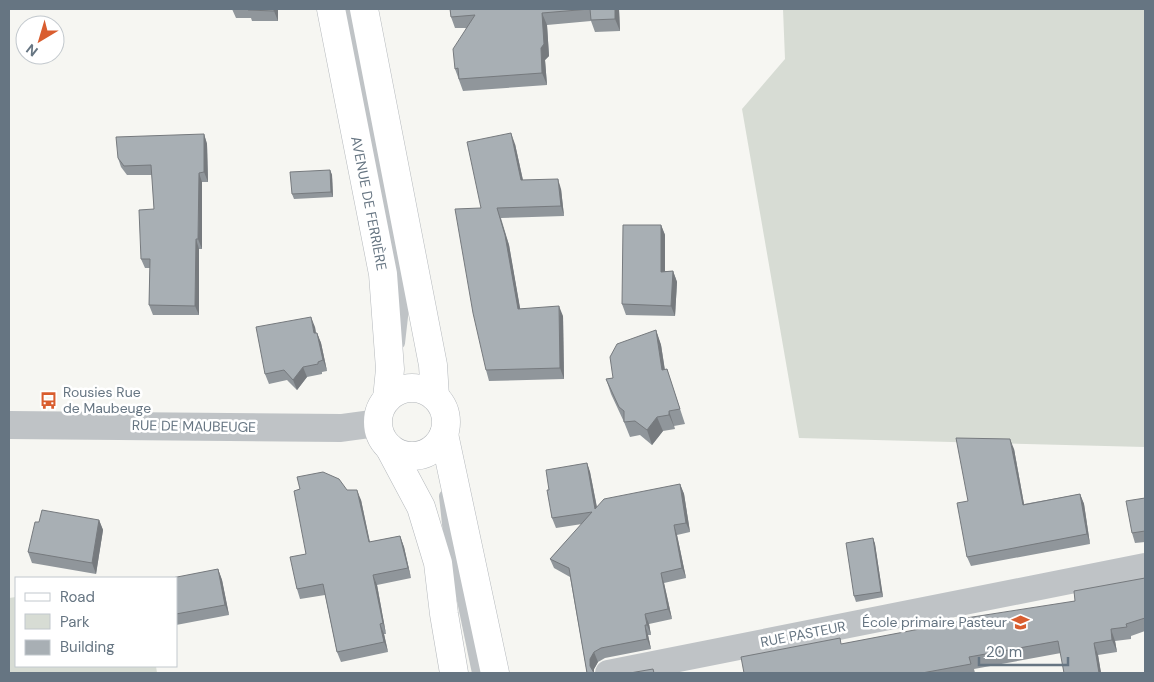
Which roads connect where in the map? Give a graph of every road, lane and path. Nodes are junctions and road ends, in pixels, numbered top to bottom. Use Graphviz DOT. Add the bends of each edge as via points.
graph roads {
  1 [pos="331,9"];
  2 [pos="348,9"];
  3 [pos="364,9"];
  4 [pos="390,369"];
  5 [pos="435,397"];
  6 [pos="385,423"];
  7 [pos="9,425"];
  8 [pos="439,446"];
  9 [pos="441,482"];
  10 [pos="1145,566"];
  11 [pos="454,673"];
  12 [pos="478,673"];
  13 [pos="495,673"];
  14 [pos="608,673"];
  1 -- 4 [label="main road, AVENUE DE FERRIÈRE" via="383,274"];
  2 -- 4 [label="lane" via="398,266 403,308 399,345"];
  3 -- 5 [label="main road" via="433,365"];
  4 -- 6 [label="main road, AVENUE DE FERRIÈRE"];
  5 -- 6 [label="main road" via="416,389 396,393"];
  5 -- 8 [label="main road" via="445,414 446,424"];
  6 -- 7 [label="street, RUE DE MAUBEUGE" via="341,428"];
  6 -- 8 [label="main road" via="398,453 414,456"];
  6 -- 11 [label="main road" via="421,507 438,563"];
  8 -- 13 [label="main road"];
  9 -- 12 [label="lane"];
  10 -- 14 [label="street, RUE PASTEUR"];
}
